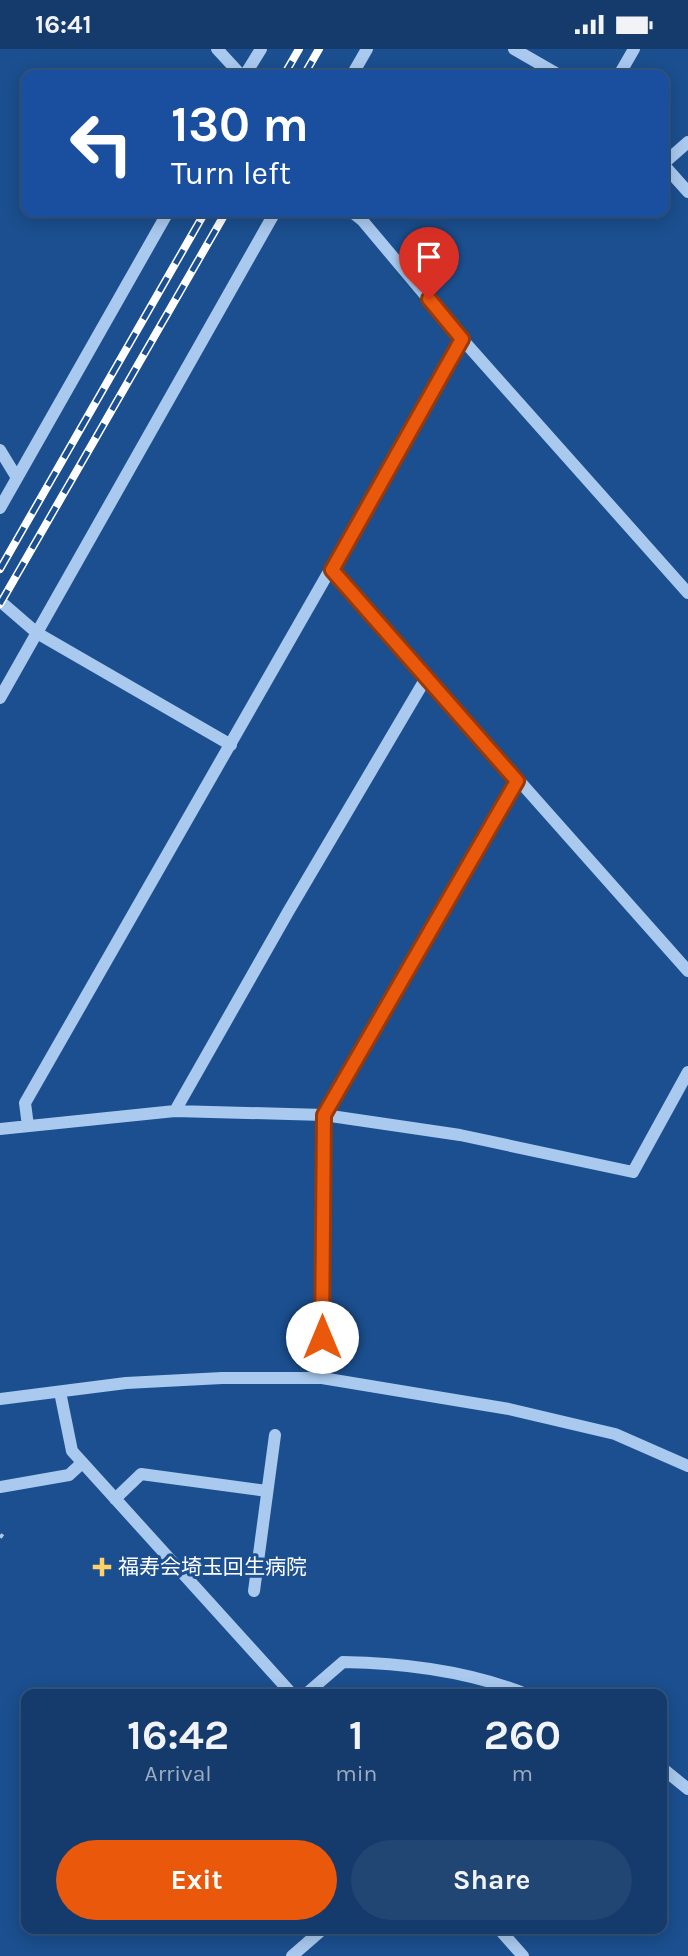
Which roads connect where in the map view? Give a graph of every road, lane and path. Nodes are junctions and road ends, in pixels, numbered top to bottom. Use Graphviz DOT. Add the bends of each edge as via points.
graph roads {
  1 [pos="217,49"];
  2 [pos="261,49"];
  3 [pos="367,49"];
  4 [pos="514,49"];
  5 [pos="634,49"];
  6 [pos="238,70"];
  7 [pos="246,70"];
  8 [pos="355,70"];
  9 [pos="550,70"];
  10 [pos="622,70"];
  11 [pos="688,142"];
  12 [pos="669,159"];
  13 [pos="669,171"];
  14 [pos="688,193"];
  15 [pos="165,217"];
  16 [pos="272,217"];
  17 [pos="358,217"];
  18 [pos="462,339"];
  19 [pos="0,450"];
  20 [pos="17,478"];
  21 [pos="0,508"];
  22 [pos="332,570"];
  23 [pos="688,593"];
  24 [pos="0,601"];
  25 [pos="37,633"];
  26 [pos="426,678"];
  27 [pos="0,698"];
  28 [pos="231,745"];
  29 [pos="517,781"];
  30 [pos="688,971"];
  31 [pos="688,1072"];
  32 [pos="175,1111"];
  33 [pos="324,1115"];
  34 [pos="27,1126"];
  35 [pos="0,1129"];
  36 [pos="322,1378"];
  37 [pos="60,1392"];
  38 [pos="0,1399"];
  39 [pos="275,1435"];
  40 [pos="82,1463"];
  41 [pos="688,1467"];
  42 [pos="0,1487"];
  43 [pos="267,1491"];
  44 [pos="115,1499"];
  45 [pos="254,1591"];
  46 [pos="287,1689"];
  47 [pos="312,1689"];
  48 [pos="508,1689"];
  49 [pos="667,1772"];
  50 [pos="688,1789"];
  51 [pos="317,1934"];
  52 [pos="503,1934"];
  53 [pos="292,1956"];
  54 [pos="523,1956"];
  1 -- 6 [label="street"];
  2 -- 7 [label="street"];
  3 -- 8 [label="street"];
  4 -- 9 [label="street"];
  5 -- 10 [label="street"];
  11 -- 12 [label="street"];
  13 -- 14 [label="street"];
  15 -- 20 [label="street"];
  16 -- 25 [label="street"];
  17 -- 18 [label="street"];
  18 -- 22 [label="street"];
  18 -- 23 [label="street"];
  19 -- 20 [label="street"];
  20 -- 21 [label="street"];
  22 -- 26 [label="street"];
  22 -- 28 [label="street"];
  24 -- 25 [label="street"];
  25 -- 27 [label="street"];
  25 -- 28 [label="street"];
  26 -- 29 [label="street"];
  26 -- 32 [label="street"];
  28 -- 34 [label="street" via="25,1103"];
  29 -- 30 [label="street"];
  29 -- 33 [label="street"];
  31 -- 33 [label="street" via="633,1172 460,1135"];
  32 -- 33 [label="street"];
  32 -- 34 [label="street"];
  33 -- 36 [label="street"];
  34 -- 35 [label="street"];
  36 -- 37 [label="street" via="126,1383"];
  36 -- 41 [label="street" via="509,1409 615,1434"];
  37 -- 38 [label="street"];
  37 -- 40 [label="street" via="72,1451"];
  39 -- 43 [label="street"];
  40 -- 42 [label="street" via="69,1475"];
  40 -- 44 [label="street"];
  43 -- 44 [label="street" via="141,1474"];
  43 -- 45 [label="street"];
  44 -- 46 [label="street"];
  47 -- 48 [label="street" via="343,1662 448,1672"];
  49 -- 50 [label="street"];
  51 -- 53 [label="street"];
  52 -- 54 [label="street"];
}
